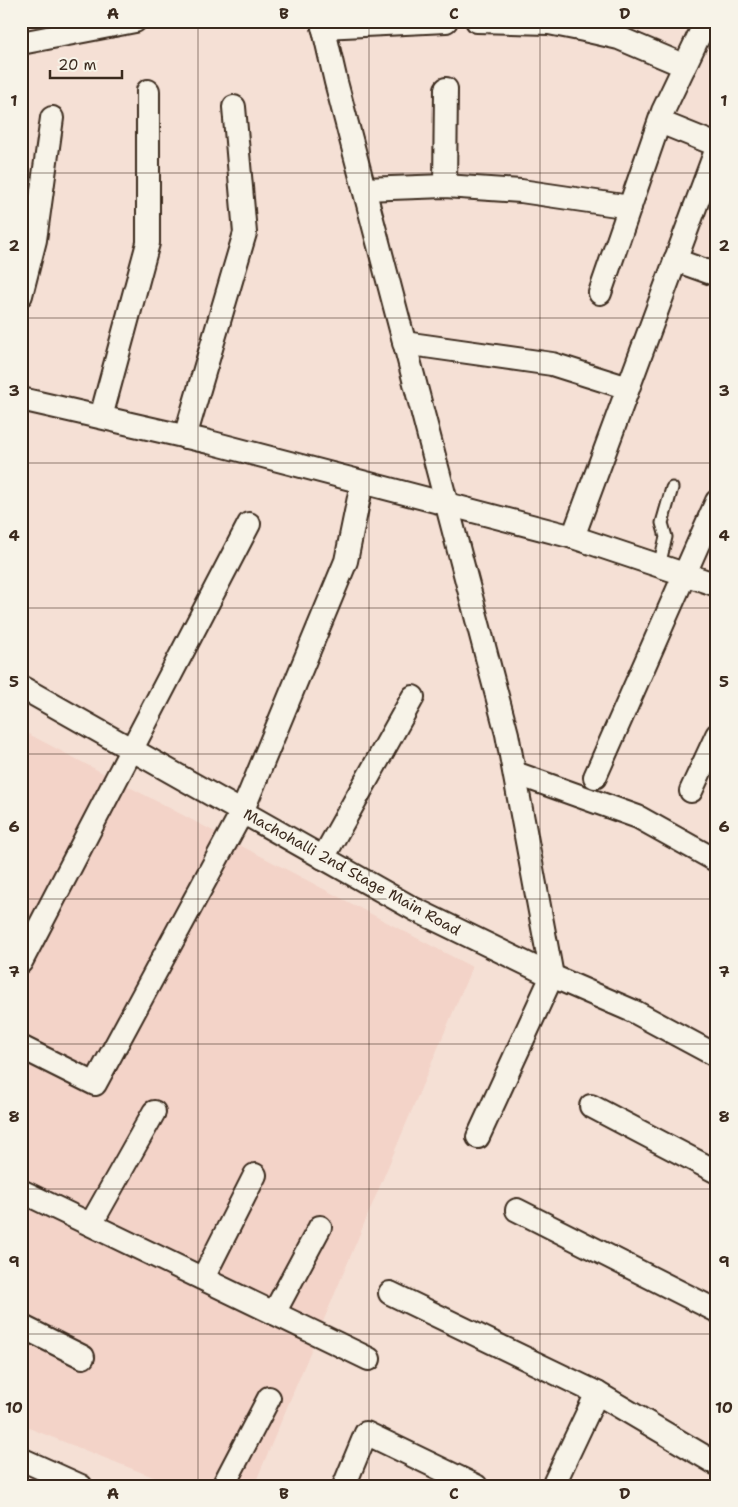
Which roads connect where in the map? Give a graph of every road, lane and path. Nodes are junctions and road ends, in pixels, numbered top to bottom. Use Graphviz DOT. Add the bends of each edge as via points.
graph roads {
  1 [pos="135,21"];
  2 [pos="446,21"];
  3 [pos="477,21"];
  4 [pos="706,21"];
  5 [pos="322,24"];
  6 [pos="21,43"];
  7 [pos="685,66"];
  8 [pos="446,89"];
  9 [pos="148,91"];
  10 [pos="234,107"];
  11 [pos="52,118"];
  12 [pos="660,122"];
  13 [pos="717,147"];
  14 [pos="444,186"];
  15 [pos="364,189"];
  16 [pos="630,207"];
  17 [pos="675,260"];
  18 [pos="717,275"];
  19 [pos="600,293"];
  20 [pos="21,295"];
  21 [pos="404,343"];
  22 [pos="628,388"];
  23 [pos="21,399"];
  24 [pos="101,417"];
  25 [pos="185,436"];
  26 [pos="362,483"];
  27 [pos="672,488"];
  28 [pos="717,501"];
  29 [pos="447,506"];
  30 [pos="249,524"];
  31 [pos="573,537"];
  32 [pos="659,566"];
  33 [pos="684,574"];
  34 [pos="717,585"];
  35 [pos="21,687"];
  36 [pos="413,697"];
  37 [pos="717,735"];
  38 [pos="132,750"];
  39 [pos="515,773"];
  40 [pos="595,777"];
  41 [pos="691,791"];
  42 [pos="242,812"];
  43 [pos="324,858"];
  44 [pos="717,861"];
  45 [pos="21,962"];
  46 [pos="552,976"];
  47 [pos="21,1047"];
  48 [pos="717,1056"];
  49 [pos="591,1106"];
  50 [pos="154,1112"];
  51 [pos="478,1137"];
  52 [pos="717,1172"];
  53 [pos="255,1175"];
  54 [pos="21,1191"];
  55 [pos="517,1210"];
  56 [pos="91,1224"];
  57 [pos="320,1227"];
  58 [pos="203,1278"];
  59 [pos="390,1293"];
  60 [pos="717,1311"];
  61 [pos="274,1313"];
  62 [pos="21,1326"];
  63 [pos="83,1356"];
  64 [pos="369,1359"];
  65 [pos="597,1393"];
  66 [pos="269,1398"];
  67 [pos="21,1459"];
  68 [pos="717,1464"];
  69 [pos="81,1486"];
  70 [pos="222,1486"];
  71 [pos="344,1486"];
  72 [pos="476,1486"];
  73 [pos="553,1486"];
  1 -- 6 [label="street"];
  2 -- 5 [label="street"];
  3 -- 7 [label="street" via="549,23 584,30 619,38"];
  4 -- 7 [label="street"];
  5 -- 15 [label="street"];
  7 -- 12 [label="street"];
  8 -- 14 [label="street"];
  9 -- 24 [label="street" via="148,242"];
  10 -- 25 [label="street" via="245,233"];
  11 -- 20 [label="street" via="35,240"];
  12 -- 13 [label="street"];
  12 -- 16 [label="street"];
  13 -- 17 [label="street"];
  14 -- 15 [label="street"];
  14 -- 16 [label="street" via="521,191"];
  15 -- 21 [label="street"];
  16 -- 19 [label="street"];
  17 -- 18 [label="street"];
  17 -- 22 [label="street"];
  21 -- 22 [label="street" via="552,364"];
  21 -- 29 [label="street"];
  22 -- 31 [label="street"];
  23 -- 24 [label="street"];
  24 -- 25 [label="street"];
  25 -- 26 [label="street"];
  26 -- 29 [label="street"];
  26 -- 42 [label="street" via="346,561"];
  27 -- 32 [label="lane" via="662,523 666,537"];
  28 -- 33 [label="street"];
  29 -- 31 [label="street"];
  29 -- 39 [label="street"];
  30 -- 38 [label="street"];
  31 -- 32 [label="street"];
  32 -- 33 [label="street"];
  33 -- 34 [label="street"];
  33 -- 40 [label="street"];
  35 -- 38 [label="street, Machohalli 2nd Stage Main Road"];
  36 -- 43 [label="street"];
  37 -- 41 [label="street"];
  38 -- 42 [label="street, Machohalli 2nd Stage Main Road"];
  38 -- 45 [label="street"];
  39 -- 44 [label="street" via="638,817"];
  39 -- 46 [label="street"];
  42 -- 43 [label="street, Machohalli 2nd Stage Main Road"];
  42 -- 47 [label="street" via="96,1084"];
  43 -- 46 [label="street, Machohalli 2nd Stage Main Road" via="414,909"];
  46 -- 48 [label="street, Machohalli 2nd Stage Main Road" via="635,1012"];
  46 -- 51 [label="street"];
  49 -- 52 [label="street"];
  50 -- 56 [label="street"];
  53 -- 58 [label="street"];
  54 -- 56 [label="street"];
  55 -- 60 [label="street"];
  56 -- 58 [label="street"];
  57 -- 61 [label="street"];
  58 -- 61 [label="street"];
  59 -- 65 [label="street"];
  61 -- 64 [label="street"];
  62 -- 63 [label="street"];
  65 -- 68 [label="street"];
  65 -- 73 [label="street"];
  66 -- 70 [label="street"];
  67 -- 69 [label="street"];
  71 -- 72 [label="street" via="366,1433"];
}
